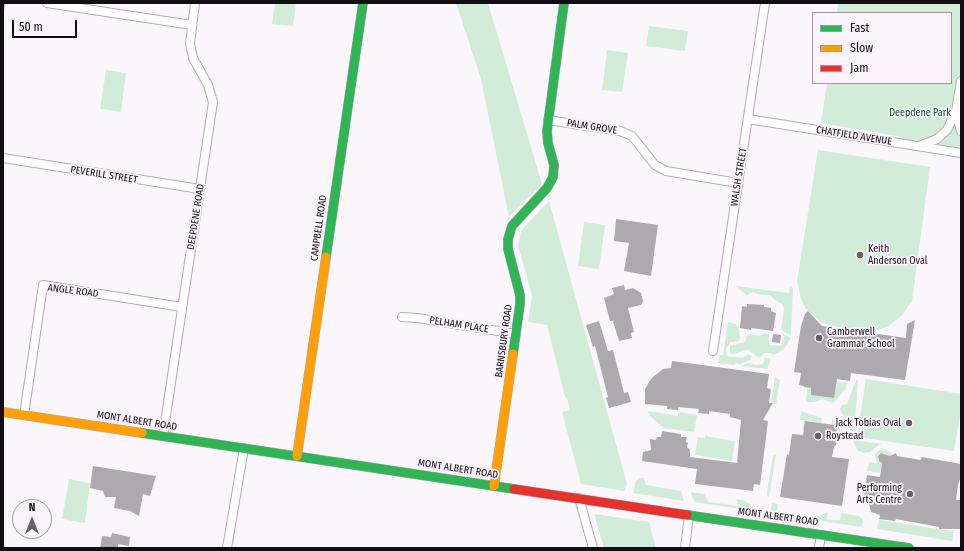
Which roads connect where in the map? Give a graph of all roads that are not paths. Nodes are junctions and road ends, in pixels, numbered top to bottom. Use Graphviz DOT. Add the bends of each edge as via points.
graph roads {
  1 [pos="46,3"];
  2 [pos="195,3"];
  3 [pos="363,3"];
  4 [pos="564,3"];
  5 [pos="765,3"];
  6 [pos="192,25"];
  7 [pos="961,80"];
  8 [pos="956,111"];
  9 [pos="748,119"];
  10 [pos="548,120"];
  11 [pos="961,131"];
  12 [pos="918,147"];
  13 [pos="961,153"];
  14 [pos="5,159"];
  15 [pos="738,183"];
  16 [pos="200,189"];
  17 [pos="182,307"];
  18 [pos="402,317"];
  19 [pos="516,334"];
  20 [pos="713,351"];
  21 [pos="3,412"];
  22 [pos="24,415"];
  23 [pos="163,436"];
  24 [pos="244,448"];
  25 [pos="296,456"];
  26 [pos="494,486"];
  27 [pos="579,498"];
  28 [pos="689,515"];
  29 [pos="821,535"];
  30 [pos="227,548"];
  31 [pos="594,548"];
  32 [pos="684,548"];
  33 [pos="819,548"];
  34 [pos="909,548"];
  1 -- 6 [label="street"];
  2 -- 6 [label="street, DEEPDENE ROAD"];
  3 -- 25 [label="street, CAMPBELL ROAD"];
  4 -- 10 [label="street, BARNSBURY ROAD"];
  5 -- 9 [label="street, WALSH STREET"];
  6 -- 16 [label="street, DEEPDENE ROAD" via="190,44 193,58 208,85 213,102"];
  7 -- 8 [label="street"];
  8 -- 11 [label="street"];
  8 -- 12 [label="street" via="947,130 937,139"];
  9 -- 12 [label="street, CHATFIELD AVENUE"];
  9 -- 15 [label="street, WALSH STREET"];
  10 -- 15 [label="street, PALM GROVE" via="620,131 632,136 655,165 666,171"];
  10 -- 19 [label="street, BARNSBURY ROAD" via="553,177 547,188 512,226 508,236 507,247 520,295"];
  12 -- 13 [label="street, CHATFIELD AVENUE"];
  14 -- 16 [label="street, PEVERILL STREET"];
  15 -- 20 [label="street, WALSH STREET"];
  16 -- 17 [label="street, DEEPDENE ROAD"];
  17 -- 22 [label="street, ANGLE ROAD" via="43,285"];
  17 -- 23 [label="street, DEEPDENE ROAD"];
  18 -- 19 [label="street, PELHAM PLACE"];
  19 -- 26 [label="street, BARNSBURY ROAD"];
  21 -- 22 [label="street, MONT ALBERT ROAD"];
  22 -- 23 [label="street, MONT ALBERT ROAD"];
  23 -- 24 [label="street, MONT ALBERT ROAD"];
  24 -- 25 [label="street, MONT ALBERT ROAD"];
  24 -- 30 [label="street"];
  25 -- 26 [label="street, MONT ALBERT ROAD"];
  26 -- 27 [label="street, MONT ALBERT ROAD"];
  27 -- 28 [label="street, MONT ALBERT ROAD"];
  27 -- 31 [label="street"];
  28 -- 29 [label="street, MONT ALBERT ROAD"];
  28 -- 32 [label="street"];
  29 -- 33 [label="street"];
  29 -- 34 [label="street, MONT ALBERT ROAD"];
}
